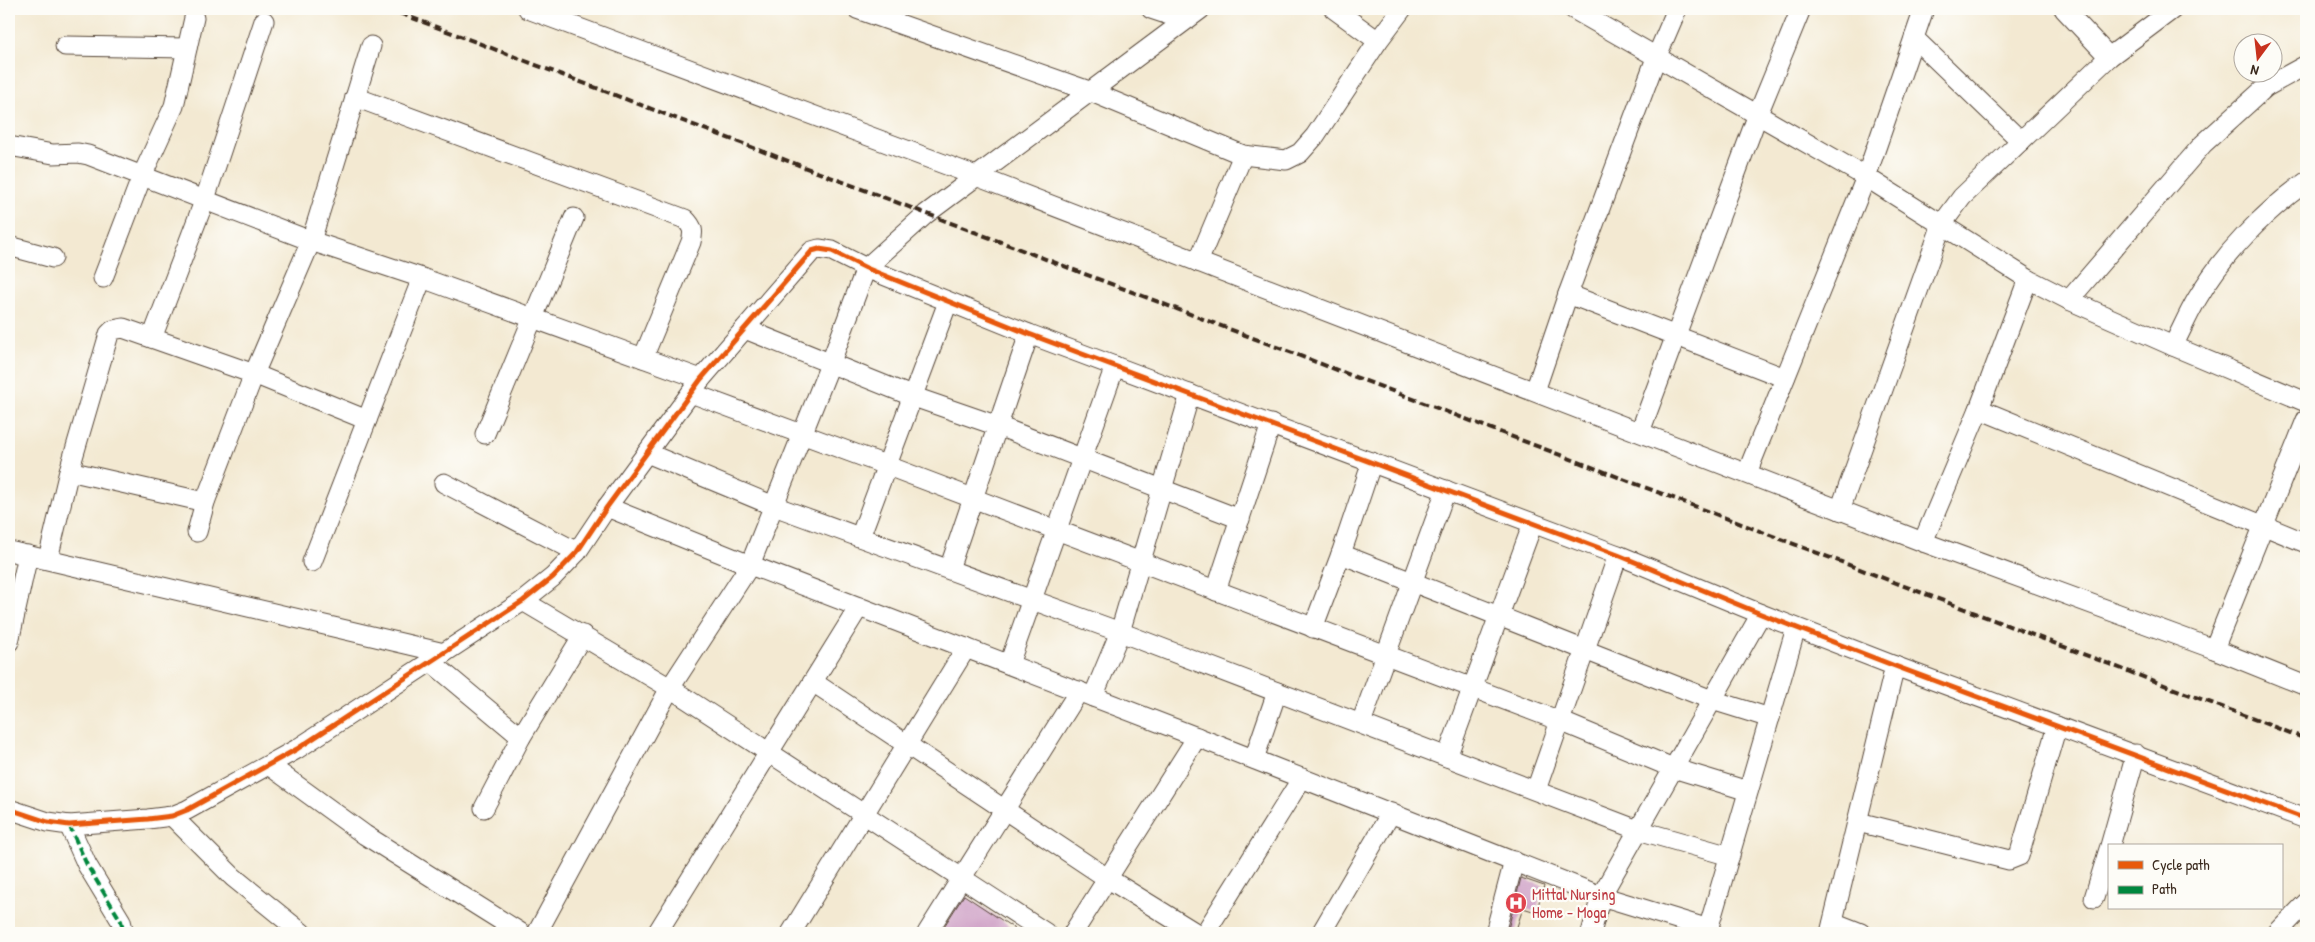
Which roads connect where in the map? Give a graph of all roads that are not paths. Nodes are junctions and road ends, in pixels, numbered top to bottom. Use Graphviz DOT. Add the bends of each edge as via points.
graph roads {
  1 [pos="528,9"];
  2 [pos="858,9"];
  3 [pos="1151,9"];
  4 [pos="1200,9"];
  5 [pos="1334,9"];
  6 [pos="1402,9"];
  7 [pos="1573,9"];
  8 [pos="1678,9"];
  9 [pos="1801,9"];
  10 [pos="1924,9"];
  11 [pos="2064,9"];
  12 [pos="2173,9"];
  13 [pos="194,18"];
  14 [pos="264,20"];
  15 [pos="1184,20"];
  16 [pos="1914,38"];
  17 [pos="1378,41"];
  18 [pos="65,46"];
  19 [pos="370,46"];
  20 [pos="187,48"];
  21 [pos="2109,57"];
  22 [pos="1656,58"];
  23 [pos="2306,65"];
  24 [pos="1089,92"];
  25 [pos="355,97"];
  26 [pos="1758,114"];
  27 [pos="2021,141"];
  28 [pos="9,146"];
  29 [pos="1243,155"];
  30 [pos="142,176"];
  31 [pos="976,176"];
  32 [pos="1866,177"];
  33 [pos="2306,182"];
  34 [pos="205,199"];
  35 [pos="574,218"];
  36 [pos="1942,224"];
  37 [pos="312,241"];
  38 [pos="9,246"];
  39 [pos="53,258"];
  40 [pos="1198,262"];
  41 [pos="866,268"];
  42 [pos="103,278"];
  43 [pos="422,278"];
  44 [pos="2028,279"];
  45 [pos="1568,294"];
  46 [pos="2069,300"];
  47 [pos="948,302"];
  48 [pos="534,318"];
  49 [pos="745,329"];
  50 [pos="1029,334"];
  51 [pos="1676,334"];
  52 [pos="152,338"];
  53 [pos="2173,346"];
  54 [pos="643,358"];
  55 [pos="831,362"];
  56 [pos="1115,366"];
  57 [pos="254,374"];
  58 [pos="1785,378"];
  59 [pos="696,386"];
  60 [pos="1534,391"];
  61 [pos="1190,394"];
  62 [pos="914,397"];
  63 [pos="2306,402"];
  64 [pos="1980,409"];
  65 [pos="367,420"];
  66 [pos="2306,420"];
  67 [pos="1271,424"];
  68 [pos="998,426"];
  69 [pos="1640,432"];
  70 [pos="485,434"];
  71 [pos="802,434"];
  72 [pos="647,453"];
  73 [pos="1082,458"];
  74 [pos="1372,462"];
  75 [pos="888,466"];
  76 [pos="69,470"];
  77 [pos="1747,473"];
  78 [pos="444,482"];
  79 [pos="1162,489"];
  80 [pos="1446,490"];
  81 [pos="974,500"];
  82 [pos="205,502"];
  83 [pos="774,506"];
  84 [pos="606,507"];
  85 [pos="1840,510"];
  86 [pos="1240,518"];
  87 [pos="1533,523"];
  88 [pos="2264,525"];
  89 [pos="1056,531"];
  90 [pos="197,532"];
  91 [pos="860,537"];
  92 [pos="1923,542"];
  93 [pos="2306,542"];
  94 [pos="9,550"];
  95 [pos="578,552"];
  96 [pos="1342,554"];
  97 [pos="28,555"];
  98 [pos="1618,555"];
  99 [pos="48,559"];
  100 [pos="312,562"];
  101 [pos="1141,562"];
  102 [pos="750,565"];
  103 [pos="949,569"];
  104 [pos="1412,582"];
  105 [pos="1216,591"];
  106 [pos="1033,600"];
  107 [pos="523,601"];
  108 [pos="859,607"];
  109 [pos="1761,614"];
  110 [pos="1499,616"];
  111 [pos="1313,628"];
  112 [pos="1796,628"];
  113 [pos="1120,632"];
  114 [pos="583,635"];
  115 [pos="9,642"];
  116 [pos="966,648"];
  117 [pos="2214,649"];
  118 [pos="1585,650"];
  119 [pos="1386,655"];
  120 [pos="437,657"];
  121 [pos="1008,664"];
  122 [pos="1895,666"];
  123 [pos="813,682"];
  124 [pos="2306,686"];
  125 [pos="670,688"];
  126 [pos="1472,688"];
  127 [pos="1277,692"];
  128 [pos="1086,694"];
  129 [pos="1712,700"];
  130 [pos="1770,718"];
  131 [pos="1560,721"];
  132 [pos="1361,723"];
  133 [pos="2057,726"];
  134 [pos="522,737"];
  135 [pos="1197,737"];
  136 [pos="907,744"];
  137 [pos="769,753"];
  138 [pos="2136,754"];
  139 [pos="1447,757"];
  140 [pos="1254,759"];
  141 [pos="270,766"];
  142 [pos="1673,768"];
  143 [pos="1302,778"];
  144 [pos="1536,790"];
  145 [pos="1748,791"];
  146 [pos="484,808"];
  147 [pos="9,809"];
  148 [pos="1005,809"];
  149 [pos="1391,813"];
  150 [pos="864,815"];
  151 [pos="172,816"];
  152 [pos="2306,819"];
  153 [pos="1858,822"];
  154 [pos="70,825"];
  155 [pos="1638,830"];
  156 [pos="2110,844"];
  157 [pos="2108,850"];
  158 [pos="1730,856"];
  159 [pos="1514,861"];
  160 [pos="962,878"];
  161 [pos="1107,878"];
  162 [pos="1601,896"];
  163 [pos="2094,898"];
  164 [pos="2306,903"];
  165 [pos="1831,927"];
  166 [pos="1710,932"];
  167 [pos="124,933"];
  168 [pos="302,933"];
  169 [pos="521,933"];
  170 [pos="537,933"];
  171 [pos="657,933"];
  172 [pos="791,933"];
  173 [pos="927,933"];
  174 [pos="1046,933"];
  175 [pos="1072,933"];
  176 [pos="1196,933"];
  177 [pos="1205,933"];
  178 [pos="1321,933"];
  179 [pos="1495,933"];
  180 [pos="1591,933"];
  181 [pos="1861,933"];
  182 [pos="2277,933"];
  1 -- 31 [label="street"];
  2 -- 24 [label="street"];
  3 -- 15 [label="street"];
  4 -- 15 [label="street"];
  5 -- 17 [label="street"];
  6 -- 17 [label="street"];
  7 -- 22 [label="street"];
  8 -- 22 [label="street"];
  9 -- 26 [label="street"];
  10 -- 16 [label="street"];
  11 -- 21 [label="street"];
  12 -- 21 [label="street"];
  13 -- 20 [label="street"];
  14 -- 34 [label="street"];
  15 -- 24 [label="street"];
  16 -- 27 [label="street"];
  16 -- 32 [label="street"];
  17 -- 29 [label="street" via="1315,136 1300,153 1286,160"];
  18 -- 20 [label="street"];
  19 -- 25 [label="street"];
  20 -- 30 [label="street" via="174,106"];
  21 -- 27 [label="street"];
  22 -- 26 [label="street"];
  22 -- 45 [label="street"];
  23 -- 46 [label="street" via="2266,86 2203,144"];
  24 -- 29 [label="street"];
  24 -- 31 [label="street"];
  25 -- 37 [label="street"];
  25 -- 54 [label="street" via="685,219 692,225 691,242"];
  26 -- 32 [label="street"];
  26 -- 51 [label="street"];
  27 -- 36 [label="street" via="1962,197"];
  28 -- 30 [label="street" via="53,154 78,153"];
  29 -- 40 [label="street"];
  30 -- 34 [label="street"];
  30 -- 42 [label="street"];
  31 -- 40 [label="street"];
  31 -- 41 [label="street" via="926,214"];
  32 -- 36 [label="street"];
  32 -- 58 [label="street"];
  33 -- 53 [label="street" via="2242,239 2221,264 2197,298"];
  34 -- 37 [label="street"];
  34 -- 52 [label="street"];
  35 -- 48 [label="street"];
  36 -- 44 [label="street"];
  36 -- 85 [label="street"];
  37 -- 43 [label="street"];
  37 -- 57 [label="street"];
  38 -- 39 [label="street"];
  40 -- 60 [label="street"];
  41 -- 47 [label="street"];
  41 -- 49 [label="street" via="832,251 812,251"];
  41 -- 55 [label="street"];
  43 -- 48 [label="street"];
  43 -- 65 [label="street"];
  44 -- 46 [label="street"];
  44 -- 64 [label="street"];
  45 -- 51 [label="street"];
  45 -- 60 [label="street"];
  46 -- 53 [label="street"];
  47 -- 50 [label="street"];
  47 -- 62 [label="street"];
  48 -- 54 [label="street"];
  48 -- 70 [label="street"];
  49 -- 55 [label="street"];
  49 -- 59 [label="street"];
  50 -- 56 [label="street"];
  50 -- 68 [label="street"];
  51 -- 58 [label="street"];
  51 -- 69 [label="street"];
  52 -- 57 [label="street"];
  52 -- 76 [label="street" via="123,328 109,334"];
  53 -- 63 [label="street"];
  54 -- 59 [label="street"];
  55 -- 62 [label="street"];
  55 -- 71 [label="street"];
  56 -- 61 [label="street"];
  56 -- 73 [label="street"];
  57 -- 65 [label="street"];
  57 -- 82 [label="street"];
  58 -- 77 [label="street"];
  59 -- 71 [label="street"];
  59 -- 72 [label="street"];
  60 -- 69 [label="street"];
  61 -- 67 [label="street"];
  61 -- 79 [label="street"];
  62 -- 68 [label="street"];
  62 -- 75 [label="street"];
  64 -- 88 [label="street"];
  64 -- 92 [label="street"];
  65 -- 100 [label="street"];
  66 -- 88 [label="street"];
  67 -- 74 [label="street"];
  67 -- 86 [label="street"];
  68 -- 73 [label="street"];
  68 -- 81 [label="street"];
  69 -- 77 [label="street"];
  71 -- 75 [label="street"];
  71 -- 83 [label="street"];
  72 -- 83 [label="street"];
  72 -- 84 [label="street"];
  73 -- 79 [label="street"];
  73 -- 89 [label="street"];
  74 -- 80 [label="street"];
  74 -- 96 [label="street"];
  75 -- 81 [label="street"];
  75 -- 91 [label="street"];
  76 -- 82 [label="street"];
  76 -- 99 [label="street"];
  77 -- 85 [label="street"];
  78 -- 95 [label="street"];
  79 -- 86 [label="street"];
  79 -- 101 [label="street"];
  80 -- 87 [label="street"];
  80 -- 104 [label="street"];
  81 -- 89 [label="street"];
  81 -- 103 [label="street"];
  82 -- 90 [label="street"];
  83 -- 91 [label="street"];
  83 -- 102 [label="street"];
  84 -- 95 [label="street"];
  84 -- 102 [label="street"];
  85 -- 92 [label="street"];
  86 -- 105 [label="street"];
  87 -- 98 [label="street"];
  87 -- 110 [label="street"];
  88 -- 93 [label="street"];
  88 -- 117 [label="street"];
  89 -- 101 [label="street"];
  89 -- 106 [label="street"];
  91 -- 103 [label="street"];
  92 -- 117 [label="street"];
  94 -- 97 [label="street"];
  95 -- 107 [label="street"];
  96 -- 104 [label="street"];
  96 -- 111 [label="street"];
  97 -- 99 [label="street"];
  97 -- 115 [label="street"];
  98 -- 109 [label="street"];
  98 -- 118 [label="street"];
  99 -- 120 [label="street"];
  101 -- 105 [label="street"];
  101 -- 113 [label="street"];
  102 -- 108 [label="street"];
  102 -- 125 [label="street"];
  103 -- 106 [label="street"];
  104 -- 110 [label="street"];
  104 -- 119 [label="street"];
  105 -- 111 [label="street"];
  106 -- 113 [label="street"];
  106 -- 121 [label="street"];
  107 -- 114 [label="street"];
  107 -- 120 [label="street"];
  108 -- 116 [label="street"];
  108 -- 123 [label="street"];
  109 -- 112 [label="street"];
  109 -- 129 [label="street"];
  110 -- 118 [label="street"];
  110 -- 126 [label="street"];
  111 -- 119 [label="street"];
  112 -- 122 [label="street"];
  112 -- 130 [label="street"];
  113 -- 127 [label="street"];
  113 -- 128 [label="street"];
  114 -- 125 [label="street"];
  114 -- 134 [label="street"];
  116 -- 121 [label="street"];
  116 -- 136 [label="street"];
  117 -- 124 [label="street"];
  118 -- 129 [label="street"];
  118 -- 131 [label="street"];
  119 -- 126 [label="street"];
  119 -- 132 [label="street"];
  120 -- 134 [label="street"];
  120 -- 141 [label="street"];
  121 -- 128 [label="street"];
  122 -- 133 [label="street"];
  122 -- 153 [label="street"];
  123 -- 136 [label="street"];
  123 -- 137 [label="street"];
  125 -- 137 [label="street"];
  125 -- 170 [label="street"];
  126 -- 131 [label="street"];
  126 -- 139 [label="street"];
  127 -- 132 [label="street"];
  127 -- 140 [label="street"];
  128 -- 135 [label="street"];
  128 -- 148 [label="street"];
  129 -- 130 [label="street"];
  129 -- 142 [label="street"];
  130 -- 145 [label="street"];
  131 -- 142 [label="street"];
  131 -- 144 [label="street"];
  132 -- 139 [label="street"];
  133 -- 138 [label="street"];
  133 -- 153 [label="street" via="2019,856 2004,859"];
  134 -- 146 [label="street"];
  135 -- 140 [label="street"];
  135 -- 161 [label="street"];
  136 -- 148 [label="street"];
  136 -- 150 [label="street"];
  137 -- 150 [label="street"];
  137 -- 171 [label="street"];
  138 -- 152 [label="street"];
  138 -- 156 [label="street"];
  139 -- 144 [label="street"];
  140 -- 143 [label="street"];
  141 -- 151 [label="street"];
  141 -- 169 [label="street" via="365,835"];
  142 -- 145 [label="street"];
  142 -- 155 [label="street"];
  143 -- 149 [label="street"];
  143 -- 177 [label="street"];
  144 -- 155 [label="street"];
  145 -- 158 [label="street"];
  147 -- 154 [label="street" via="48,822"];
  148 -- 160 [label="street"];
  148 -- 161 [label="street"];
  149 -- 159 [label="street"];
  149 -- 178 [label="street"];
  150 -- 160 [label="street"];
  150 -- 172 [label="street"];
  151 -- 154 [label="street"];
  151 -- 168 [label="street" via="233,877"];
  153 -- 165 [label="street"];
  154 -- 167 [label="street" via="87,865 121,922"];
  155 -- 158 [label="street"];
  155 -- 162 [label="street"];
  157 -- 163 [label="street"];
  158 -- 166 [label="street"];
  159 -- 162 [label="street"];
  159 -- 179 [label="street"];
  160 -- 173 [label="street"];
  160 -- 174 [label="street"];
  161 -- 175 [label="street"];
  161 -- 176 [label="street"];
  162 -- 166 [label="street"];
  162 -- 180 [label="street"];
  164 -- 182 [label="street"];
  165 -- 181 [label="street"];
}
